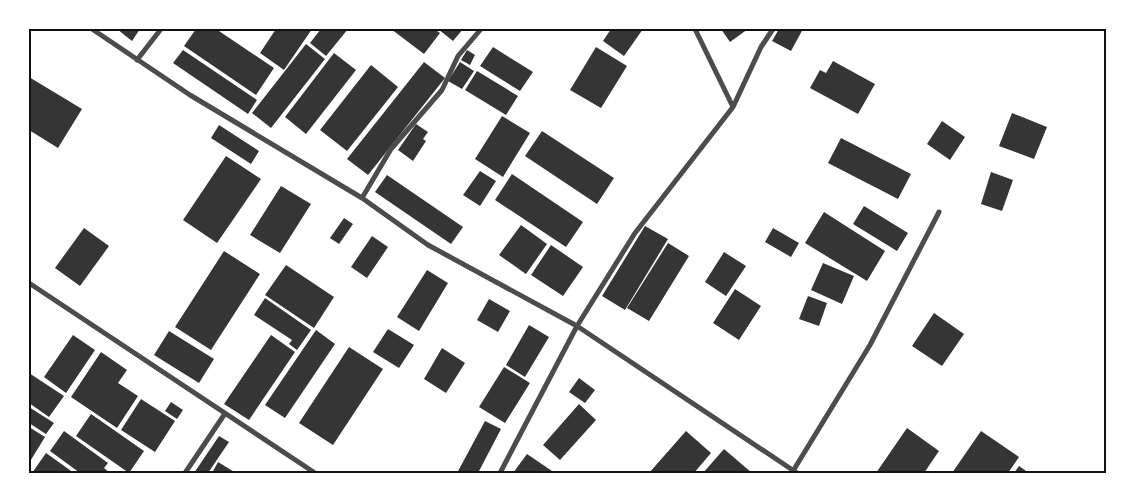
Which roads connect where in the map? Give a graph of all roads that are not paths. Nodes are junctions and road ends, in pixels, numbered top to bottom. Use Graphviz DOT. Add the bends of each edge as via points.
graph roads {
  1 [pos="92,29"];
  2 [pos="160,29"];
  3 [pos="481,29"];
  4 [pos="695,29"];
  5 [pos="773,29"];
  6 [pos="137,60"];
  7 [pos="733,107"];
  8 [pos="362,198"];
  9 [pos="939,212"];
  10 [pos="29,283"];
  11 [pos="577,326"];
  12 [pos="224,415"];
  13 [pos="795,472"];
  14 [pos="185,473"];
  15 [pos="315,473"];
  16 [pos="500,473"];
  1 -- 6 [label="street"];
  2 -- 6 [label="street"];
  3 -- 8 [label="street" via="458,56 442,90 391,149"];
  4 -- 7 [label="street"];
  5 -- 7 [label="street"];
  6 -- 8 [label="street" via="190,96"];
  7 -- 11 [label="street" via="635,233"];
  8 -- 11 [label="street" via="428,245"];
  9 -- 13 [label="street" via="870,345"];
  10 -- 12 [label="street"];
  11 -- 13 [label="street"];
  11 -- 16 [label="street"];
  12 -- 14 [label="street"];
  12 -- 15 [label="street"];
}
